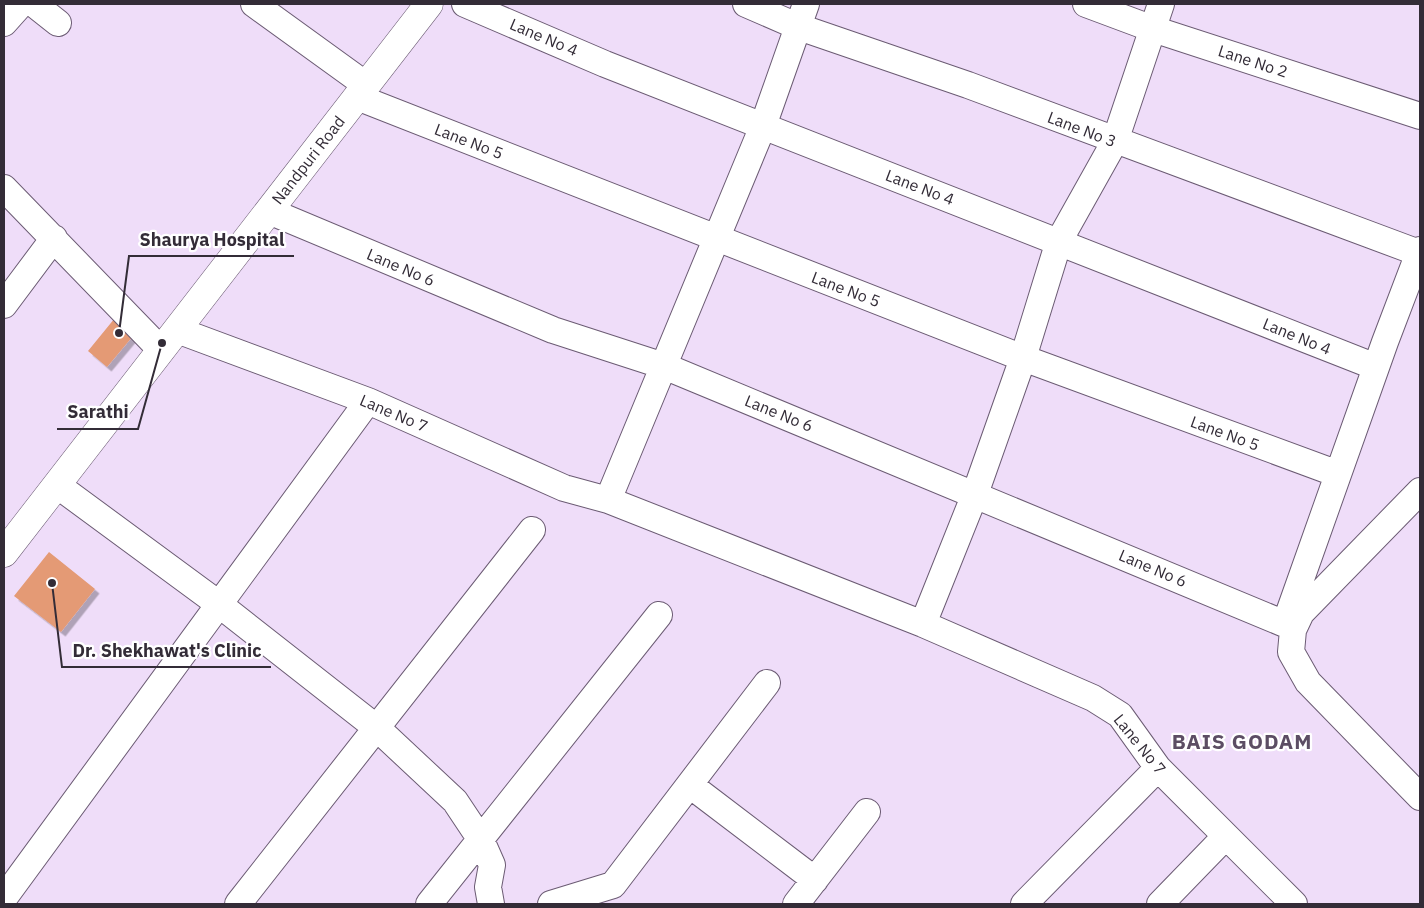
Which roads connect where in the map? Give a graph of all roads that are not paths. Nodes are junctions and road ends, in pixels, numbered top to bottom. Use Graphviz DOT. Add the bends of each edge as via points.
graph roads {
  1 [pos="21,4"];
  2 [pos="34,4"];
  3 [pos="254,4"];
  4 [pos="429,4"];
  5 [pos="465,4"];
  6 [pos="746,4"];
  7 [pos="1086,4"];
  8 [pos="1161,4"];
  9 [pos="803,15"];
  10 [pos="58,23"];
  11 [pos="4,24"];
  12 [pos="1153,29"];
  13 [pos="362,91"];
  14 [pos="1420,116"];
  15 [pos="763,126"];
  16 [pos="1115,141"];
  17 [pos="4,188"];
  18 [pos="269,212"];
  19 [pos="54,238"];
  20 [pos="718,238"];
  21 [pos="1059,241"];
  22 [pos="1418,260"];
  23 [pos="4,305"];
  24 [pos="169,340"];
  25 [pos="1023,358"];
  26 [pos="664,366"];
  27 [pos="1376,367"];
  28 [pos="368,401"];
  29 [pos="1338,474"];
  30 [pos="57,485"];
  31 [pos="1420,491"];
  32 [pos="975,494"];
  33 [pos="608,500"];
  34 [pos="532,530"];
  35 [pos="4,553"];
  36 [pos="220,606"];
  37 [pos="658,615"];
  38 [pos="923,624"];
  39 [pos="767,683"];
  40 [pos="378,729"];
  41 [pos="1158,768"];
  42 [pos="690,785"];
  43 [pos="1420,797"];
  44 [pos="867,812"];
  45 [pos="1225,837"];
  46 [pos="481,840"];
  47 [pos="815,880"];
  48 [pos="4,898"];
  49 [pos="238,904"];
  50 [pos="429,904"];
  51 [pos="492,904"];
  52 [pos="551,904"];
  53 [pos="796,904"];
  54 [pos="1024,904"];
  55 [pos="1160,904"];
  56 [pos="1294,904"];
  1 -- 11 [label="street"];
  2 -- 10 [label="street"];
  3 -- 13 [label="street, Lane No 5"];
  4 -- 13 [label="street, Nandpuri Road"];
  5 -- 15 [label="street, Lane No 4"];
  6 -- 9 [label="street, Lane No 3"];
  7 -- 12 [label="street, Lane No 2"];
  8 -- 12 [label="street"];
  9 -- 15 [label="street"];
  9 -- 16 [label="street, Lane No 3" via="968,85"];
  12 -- 14 [label="street, Lane No 2"];
  12 -- 16 [label="street"];
  13 -- 18 [label="street, Nandpuri Road"];
  13 -- 20 [label="street, Lane No 5"];
  15 -- 20 [label="street"];
  15 -- 21 [label="street, Lane No 4"];
  16 -- 21 [label="street"];
  16 -- 22 [label="street, Lane No 3"];
  17 -- 19 [label="street"];
  18 -- 24 [label="street, Nandpuri Road"];
  18 -- 26 [label="street, Lane No 6" via="553,330"];
  19 -- 23 [label="street"];
  19 -- 24 [label="street"];
  20 -- 25 [label="street, Lane No 5"];
  20 -- 26 [label="street"];
  21 -- 25 [label="street"];
  21 -- 27 [label="street, Lane No 4"];
  22 -- 27 [label="street"];
  24 -- 28 [label="street, Lane No 7"];
  24 -- 30 [label="street, Nandpuri Road"];
  25 -- 29 [label="street, Lane No 5"];
  25 -- 32 [label="street"];
  26 -- 32 [label="street, Lane No 6"];
  26 -- 33 [label="street"];
  27 -- 29 [label="street"];
  28 -- 33 [label="street, Lane No 7" via="564,488"];
  28 -- 36 [label="street"];
  29 -- 32 [label="street, Lane No 6" via="1285,624"];
  30 -- 35 [label="street, Nandpuri Road"];
  30 -- 36 [label="street"];
  31 -- 43 [label="street" via="1300,613 1293,630 1291,652 1308,682"];
  32 -- 38 [label="street"];
  33 -- 38 [label="street, Lane No 7"];
  34 -- 40 [label="street"];
  36 -- 40 [label="street"];
  36 -- 48 [label="street"];
  37 -- 46 [label="street"];
  38 -- 41 [label="street, Lane No 7" via="1093,698 1120,715"];
  39 -- 42 [label="street"];
  40 -- 46 [label="street" via="455,801"];
  40 -- 49 [label="street"];
  41 -- 45 [label="street, Lane No 7"];
  41 -- 54 [label="street"];
  42 -- 47 [label="street"];
  42 -- 52 [label="street" via="614,885"];
  44 -- 47 [label="street"];
  45 -- 55 [label="street"];
  45 -- 56 [label="street, Lane No 7"];
  46 -- 50 [label="street"];
  46 -- 51 [label="street" via="492,865 488,887"];
  47 -- 53 [label="street"];
}
